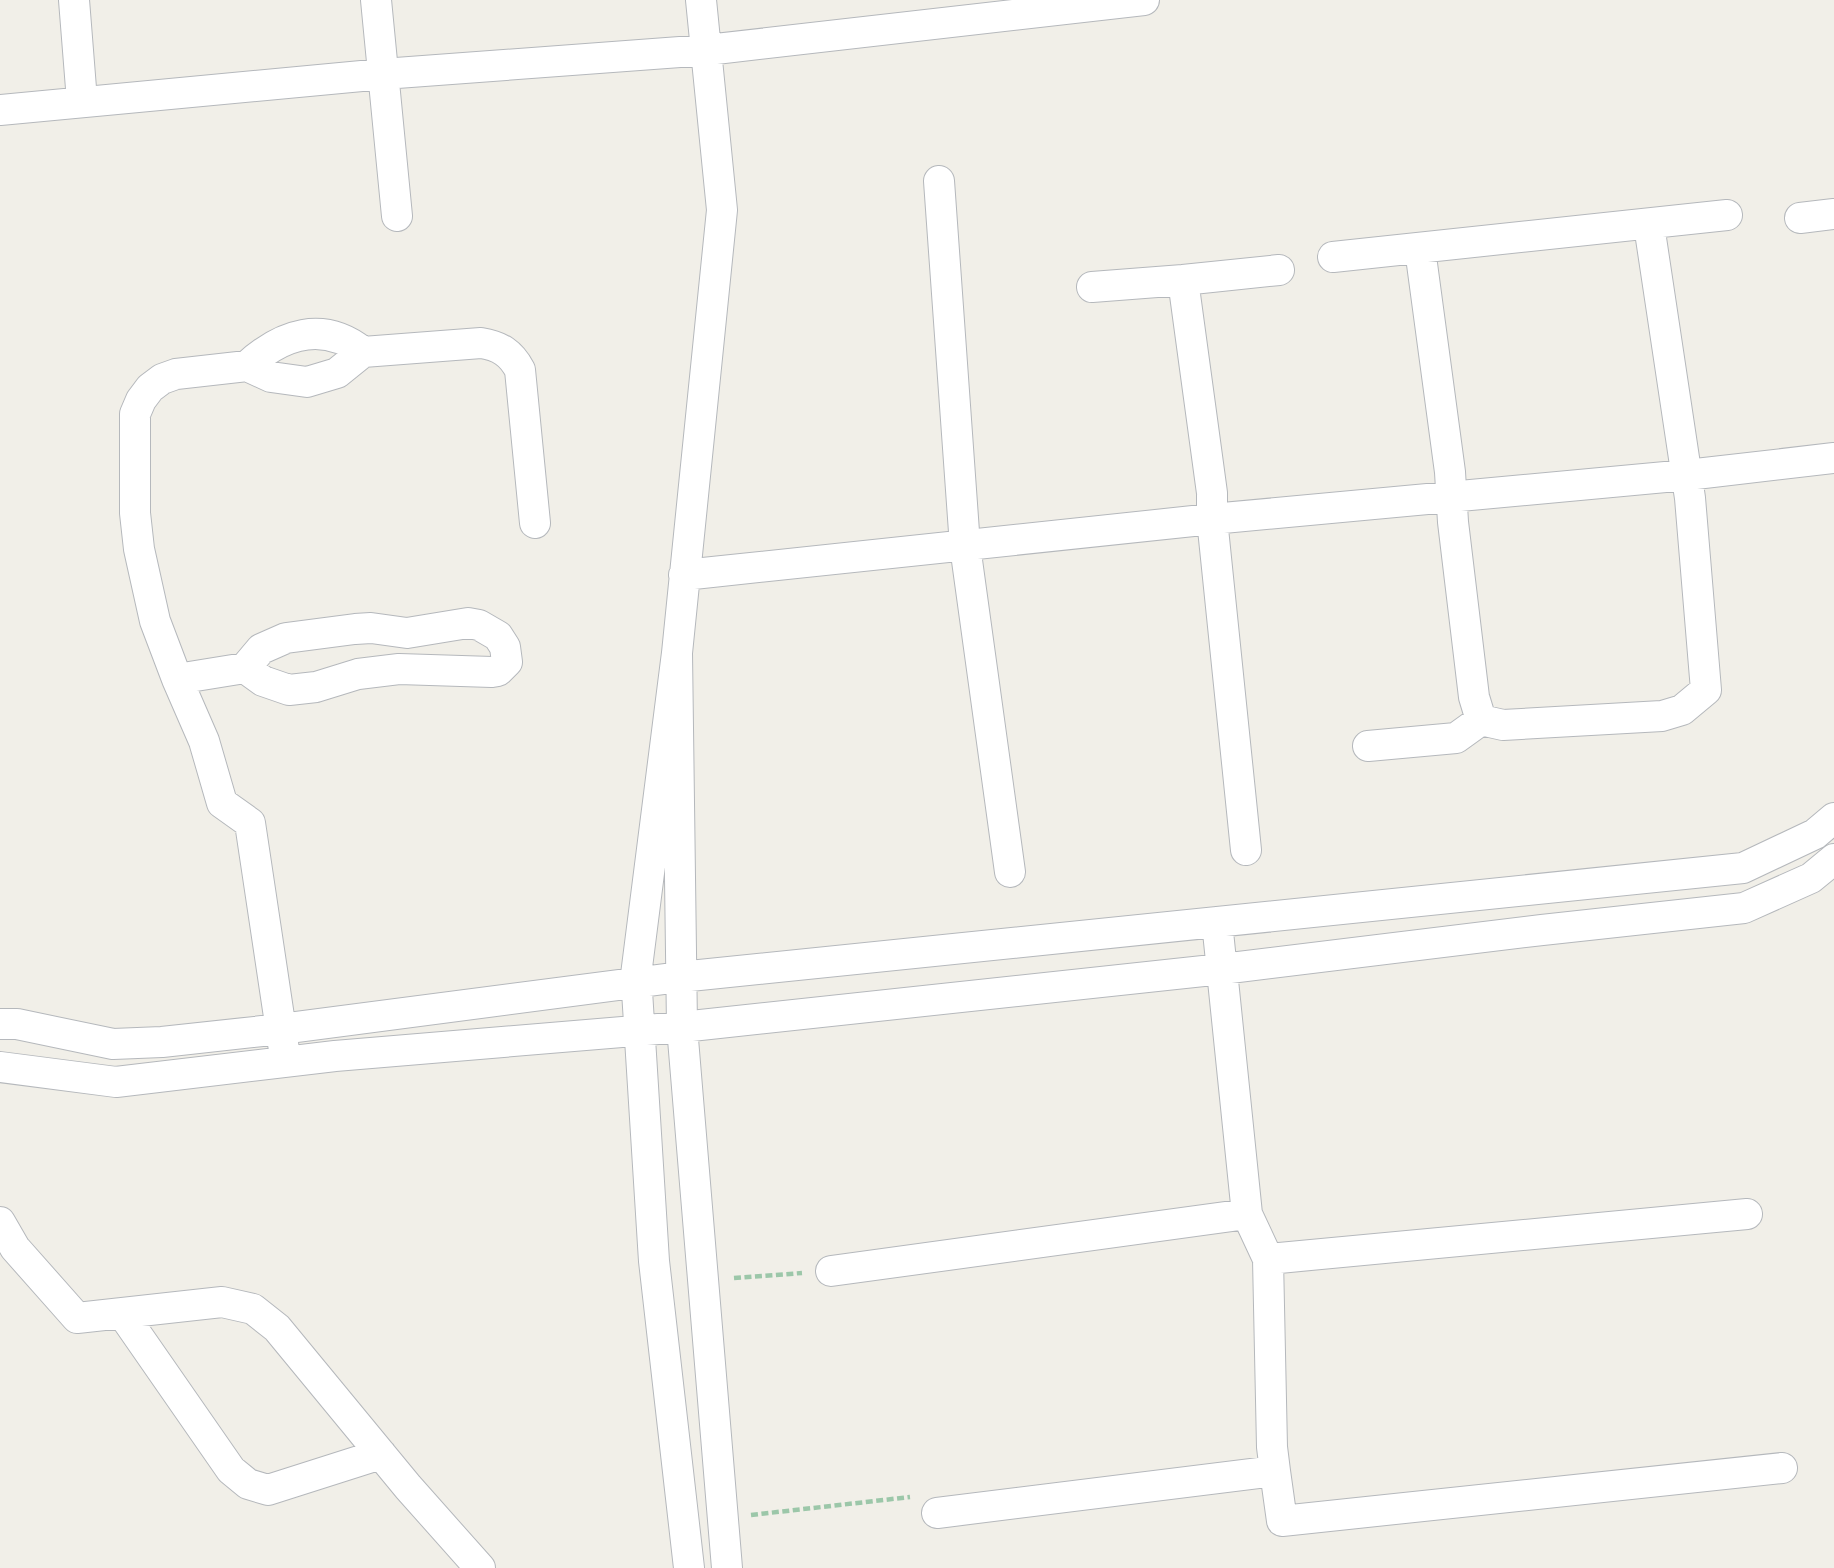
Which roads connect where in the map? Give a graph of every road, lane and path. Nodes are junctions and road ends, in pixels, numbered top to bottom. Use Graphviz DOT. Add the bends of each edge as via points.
graph roads {
  1 [pos="74,0"];
  2 [pos="376,0"];
  3 [pos="701,0"];
  4 [pos="1144,0"];
  5 [pos="1017,7"];
  6 [pos="707,50"];
  7 [pos="383,74"];
  8 [pos="82,101"];
  9 [pos="0,110"];
  10 [pos="939,181"];
  11 [pos="1834,214"];
  12 [pos="1727,215"];
  13 [pos="397,216"];
  14 [pos="1800,218"];
  15 [pos="1649,225"];
  16 [pos="1420,249"];
  17 [pos="1333,257"];
  18 [pos="1279,270"];
  19 [pos="1183,280"];
  20 [pos="1092,287"];
  21 [pos="363,352"];
  22 [pos="247,366"];
  23 [pos="1834,458"];
  24 [pos="1687,475"];
  25 [pos="1451,497"];
  26 [pos="1212,519"];
  27 [pos="535,523"];
  28 [pos="965,545"];
  29 [pos="684,575"];
  30 [pos="339,631"];
  31 [pos="418,633"];
  32 [pos="677,653"];
  33 [pos="245,668"];
  34 [pos="434,669"];
  35 [pos="358,674"];
  36 [pos="177,679"];
  37 [pos="1480,720"];
  38 [pos="1368,746"];
  39 [pos="1834,818"];
  40 [pos="1246,850"];
  41 [pos="1834,859"];
  42 [pos="1010,872"];
  43 [pos="1217,922"];
  44 [pos="1222,969"];
  45 [pos="680,977"];
  46 [pos="636,982"];
  47 [pos="0,1024"];
  48 [pos="682,1027"];
  49 [pos="281,1029"];
  50 [pos="639,1030"];
  51 [pos="286,1062"];
  52 [pos="0,1067"];
  53 [pos="1247,1214"];
  54 [pos="1747,1214"];
  55 [pos="0,1222"];
  56 [pos="1268,1259"];
  57 [pos="831,1271"];
  58 [pos="703,1280"];
  59 [pos="122,1313"];
  60 [pos="381,1454"];
  61 [pos="1782,1468"];
  62 [pos="1275,1471"];
  63 [pos="937,1513"];
  64 [pos="723,1518"];
  65 [pos="480,1568"];
  66 [pos="689,1568"];
  67 [pos="727,1568"];
  1 -- 8 [label="street"];
  2 -- 7 [label="street"];
  3 -- 6 [label="street"];
  4 -- 5 [label="street"];
  5 -- 6 [label="street"];
  6 -- 7 [label="street"];
  6 -- 29 [label="street" via="722,210"];
  7 -- 8 [label="street"];
  7 -- 13 [label="street"];
  8 -- 9 [label="street"];
  10 -- 28 [label="street"];
  11 -- 14 [label="street"];
  12 -- 15 [label="street"];
  15 -- 16 [label="street"];
  15 -- 24 [label="street"];
  16 -- 17 [label="street"];
  16 -- 25 [label="street"];
  18 -- 19 [label="street"];
  19 -- 20 [label="street"];
  19 -- 26 [label="street"];
  21 -- 22 [label="street" via="337,373 307,382 271,377"];
  21 -- 22 [label="street" via="348,340 315,333 281,342"];
  21 -- 27 [label="street" via="481,343 514,359 523,383"];
  22 -- 36 [label="street" via="162,379 150,388 135,414 139,549 155,621"];
  23 -- 24 [label="street"];
  24 -- 25 [label="street"];
  24 -- 37 [label="street" via="1706,690 1682,710 1662,716 1503,725"];
  25 -- 26 [label="street"];
  25 -- 37 [label="street"];
  26 -- 28 [label="street"];
  26 -- 40 [label="street"];
  28 -- 29 [label="street"];
  28 -- 42 [label="street"];
  29 -- 32 [label="street"];
  30 -- 31 [label="street" via="371,628"];
  30 -- 33 [label="street" via="272,643"];
  30 -- 35 [label="street"];
  31 -- 34 [label="street"];
  31 -- 34 [label="street" via="468,623 498,636 505,647 507,662 498,671"];
  32 -- 45 [label="street"];
  32 -- 46 [label="street"];
  33 -- 35 [label="street" via="263,681 289,690"];
  33 -- 36 [label="street"];
  34 -- 35 [label="street"];
  36 -- 49 [label="street" via="204,741 222,803 250,823"];
  37 -- 38 [label="street" via="1456,738"];
  39 -- 43 [label="street" via="1815,834 1743,868"];
  41 -- 44 [label="street" via="1811,878 1744,908"];
  43 -- 44 [label="street"];
  43 -- 45 [label="street"];
  44 -- 48 [label="street"];
  44 -- 53 [label="street"];
  45 -- 46 [label="street"];
  45 -- 48 [label="street"];
  46 -- 49 [label="street"];
  46 -- 50 [label="street"];
  47 -- 49 [label="street" via="113,1044"];
  48 -- 50 [label="street"];
  48 -- 58 [label="street"];
  49 -- 51 [label="street"];
  50 -- 51 [label="street"];
  50 -- 66 [label="street" via="654,1261"];
  51 -- 52 [label="street" via="116,1082"];
  53 -- 56 [label="street"];
  53 -- 57 [label="street"];
  54 -- 56 [label="street"];
  55 -- 59 [label="street" via="15,1248 78,1318"];
  56 -- 62 [label="street"];
  57 -- 58 [label="path"];
  58 -- 64 [label="street"];
  59 -- 60 [label="street" via="222,1301 253,1309 277,1328"];
  59 -- 60 [label="street" via="231,1470 248,1484 268,1490"];
  60 -- 65 [label="street"];
  61 -- 62 [label="street" via="1282,1521"];
  62 -- 63 [label="street"];
  63 -- 64 [label="path" via="933,1494"];
  64 -- 67 [label="street"];
}
